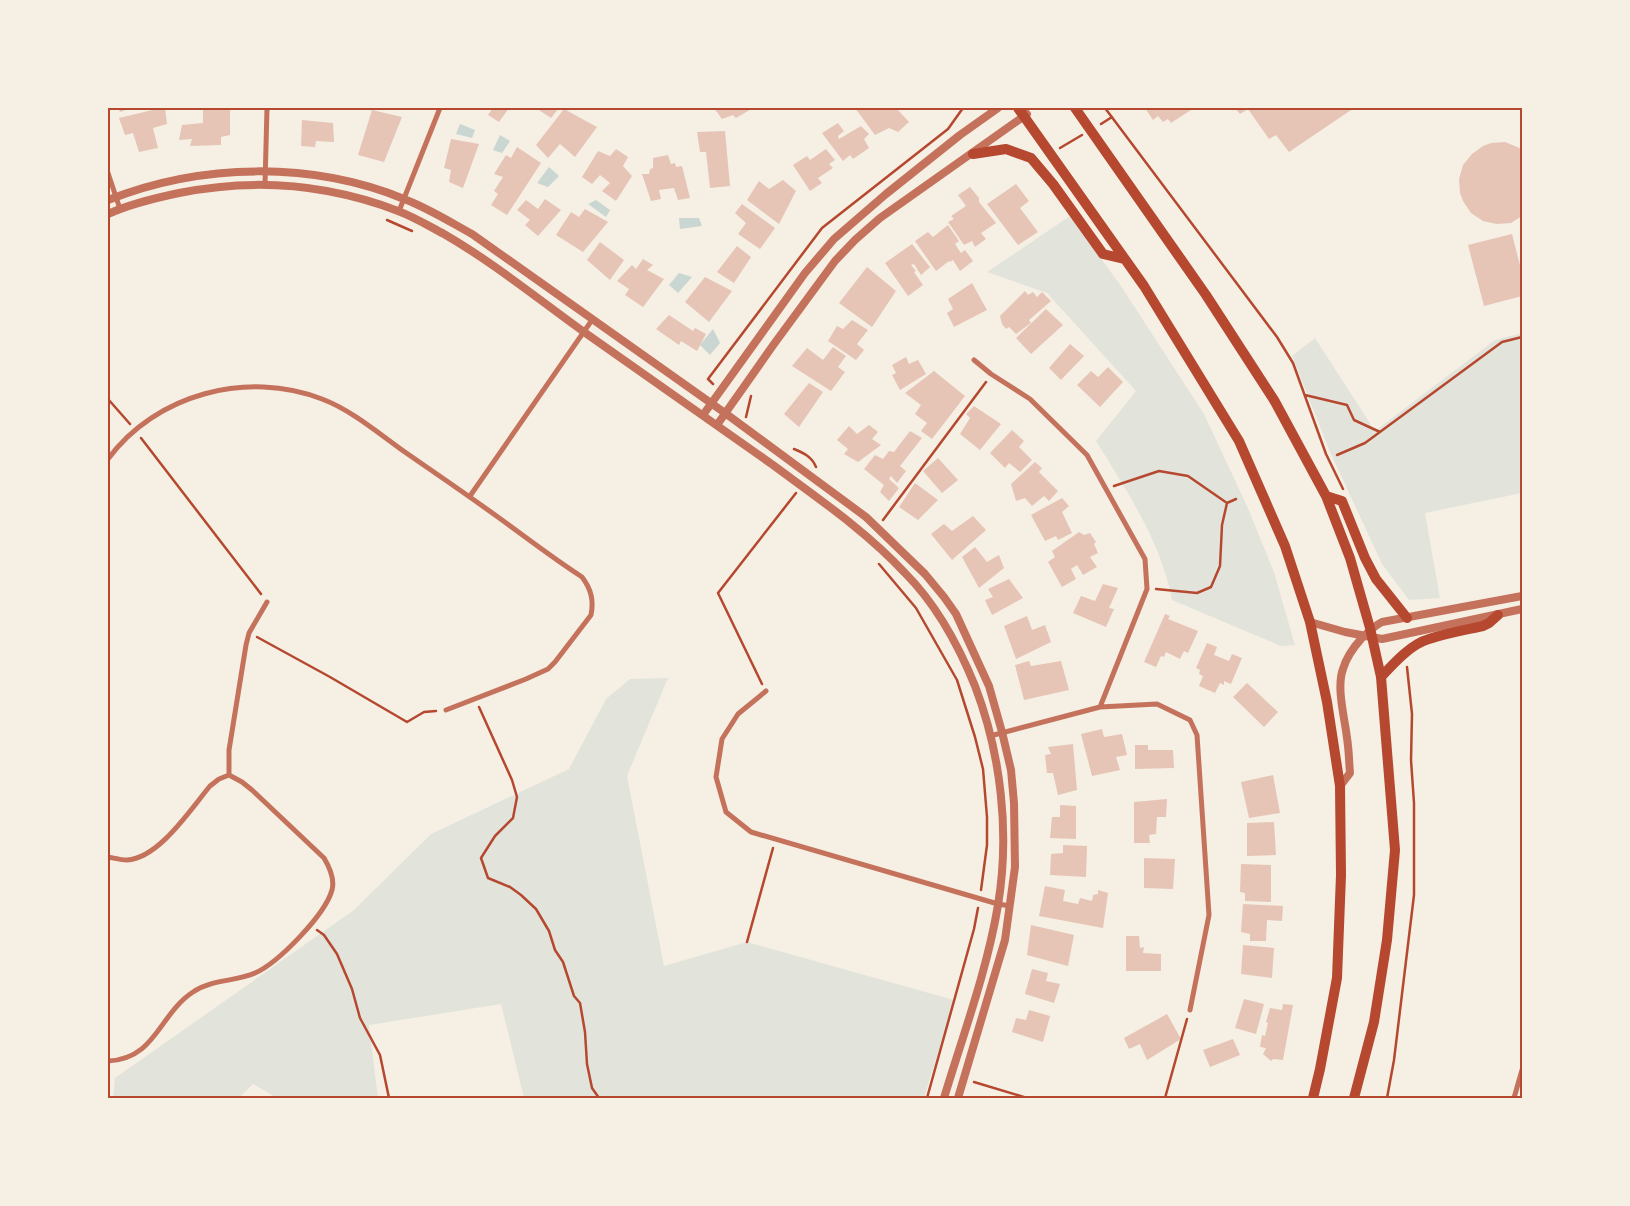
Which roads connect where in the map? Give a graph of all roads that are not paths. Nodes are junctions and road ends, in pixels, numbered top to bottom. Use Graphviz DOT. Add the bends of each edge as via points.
graph roads {
  1 [pos="267,108"];
  2 [pos="440,108"];
  3 [pos="998,108"];
  4 [pos="1018,108"];
  5 [pos="1065,108"];
  6 [pos="1075,108"];
  7 [pos="1026,113"];
  8 [pos="1091,130"];
  9 [pos="973,154"];
  10 [pos="265,172"];
  11 [pos="108,174"];
  12 [pos="265,184"];
  13 [pos="111,198"];
  14 [pos="404,198"];
  15 [pos="120,208"];
  16 [pos="399,211"];
  17 [pos="108,214"];
  18 [pos="1124,259"];
  19 [pos="592,320"];
  20 [pos="584,332"];
  21 [pos="974,360"];
  22 [pos="711,404"];
  23 [pos="725,414"];
  24 [pos="703,415"];
  25 [pos="717,425"];
  26 [pos="108,459"];
  27 [pos="470,496"];
  28 [pos="1326,496"];
  29 [pos="1522,596"];
  30 [pos="267,602"];
  31 [pos="1522,609"];
  32 [pos="1498,615"];
  33 [pos="1407,618"];
  34 [pos="1310,622"];
  35 [pos="1369,635"];
  36 [pos="1381,677"];
  37 [pos="766,691"];
  38 [pos="1100,706"];
  39 [pos="446,710"];
  40 [pos="1002,732"];
  41 [pos="990,736"];
  42 [pos="229,775"];
  43 [pos="1340,786"];
  44 [pos="108,857"];
  45 [pos="998,904"];
  46 [pos="1010,906"];
  47 [pos="1190,1010"];
  48 [pos="108,1062"];
  49 [pos="1522,1070"];
  50 [pos="944,1098"];
  51 [pos="958,1098"];
  52 [pos="1313,1098"];
  53 [pos="1354,1098"];
  54 [pos="1514,1098"];
  1 -- 10 [label="street"];
  2 -- 14 [label="street"];
  3 -- 22 [label="street" via="834,239 805,273"];
  4 -- 7 [label="highway"];
  5 -- 8 [label="highway"];
  6 -- 8 [label="highway"];
  7 -- 9 [label="street"];
  7 -- 18 [label="highway"];
  8 -- 28 [label="highway" via="1206,295 1283,416"];
  9 -- 18 [label="highway" via="1006,149 1031,158 1102,254"];
  9 -- 23 [label="street" via="880,218 855,240 835,261"];
  10 -- 12 [label="street"];
  10 -- 13 [label="street" via="188,177"];
  10 -- 14 [label="street" via="329,178"];
  11 -- 13 [label="street"];
  12 -- 15 [label="street" via="205,188"];
  12 -- 16 [label="street" via="324,190"];
  13 -- 15 [label="street"];
  14 -- 16 [label="street"];
  14 -- 19 [label="street" via="472,234"];
  15 -- 17 [label="street"];
  16 -- 20 [label="street" via="465,246"];
  18 -- 34 [label="highway" via="1239,441 1285,546"];
  19 -- 20 [label="street"];
  19 -- 22 [label="street"];
  20 -- 24 [label="street"];
  20 -- 27 [label="street"];
  21 -- 38 [label="street" via="1030,399 1087,455 1145,559 1147,589"];
  22 -- 23 [label="street"];
  22 -- 24 [label="street"];
  23 -- 25 [label="street"];
  23 -- 40 [label="street" via="850,504 925,574 956,614 986,679"];
  24 -- 25 [label="street"];
  25 -- 41 [label="street" via="830,506 869,537 907,574 934,605 962,656"];
  26 -- 27 [label="street" via="125,438 172,405 200,395 237,388 283,388 340,407"];
  27 -- 39 [label="street" via="582,577 588,585 593,605 591,614 548,669"];
  28 -- 33 [label="highway" via="1342,501 1376,579"];
  28 -- 35 [label="highway" via="1350,558"];
  29 -- 33 [label="street"];
  30 -- 42 [label="street" via="249,633 246,645 228,750"];
  31 -- 32 [label="street"];
  32 -- 35 [label="street" via="1382,639"];
  32 -- 36 [label="highway" via="1482,626 1418,644"];
  33 -- 35 [label="street" via="1382,622"];
  34 -- 35 [label="street"];
  34 -- 43 [label="highway"];
  35 -- 36 [label="highway"];
  35 -- 43 [label="street" via="1354,647 1342,669 1350,773"];
  36 -- 53 [label="highway" via="1395,850 1387,940 1374,1022"];
  37 -- 45 [label="street" via="738,714 722,739 716,777 726,812 751,832"];
  38 -- 40 [label="street"];
  38 -- 47 [label="street" via="1157,704 1190,720 1197,735 1209,915"];
  40 -- 41 [label="street"];
  40 -- 46 [label="street" via="1011,770 1014,803 1015,868"];
  41 -- 45 [label="street" via="998,773 1002,819"];
  42 -- 44 [label="street" via="210,786 162,843 151,851 126,860"];
  42 -- 48 [label="street" via="252,790 324,858 333,879 328,902 280,957 266,968 200,987 184,1000 144,1048 133,1056"];
  43 -- 52 [label="highway" via="1342,875 1337,978"];
  45 -- 46 [label="street"];
  45 -- 50 [label="street" via="985,964"];
  46 -- 51 [label="street" via="1005,940"];
  49 -- 54 [label="street"];
}
